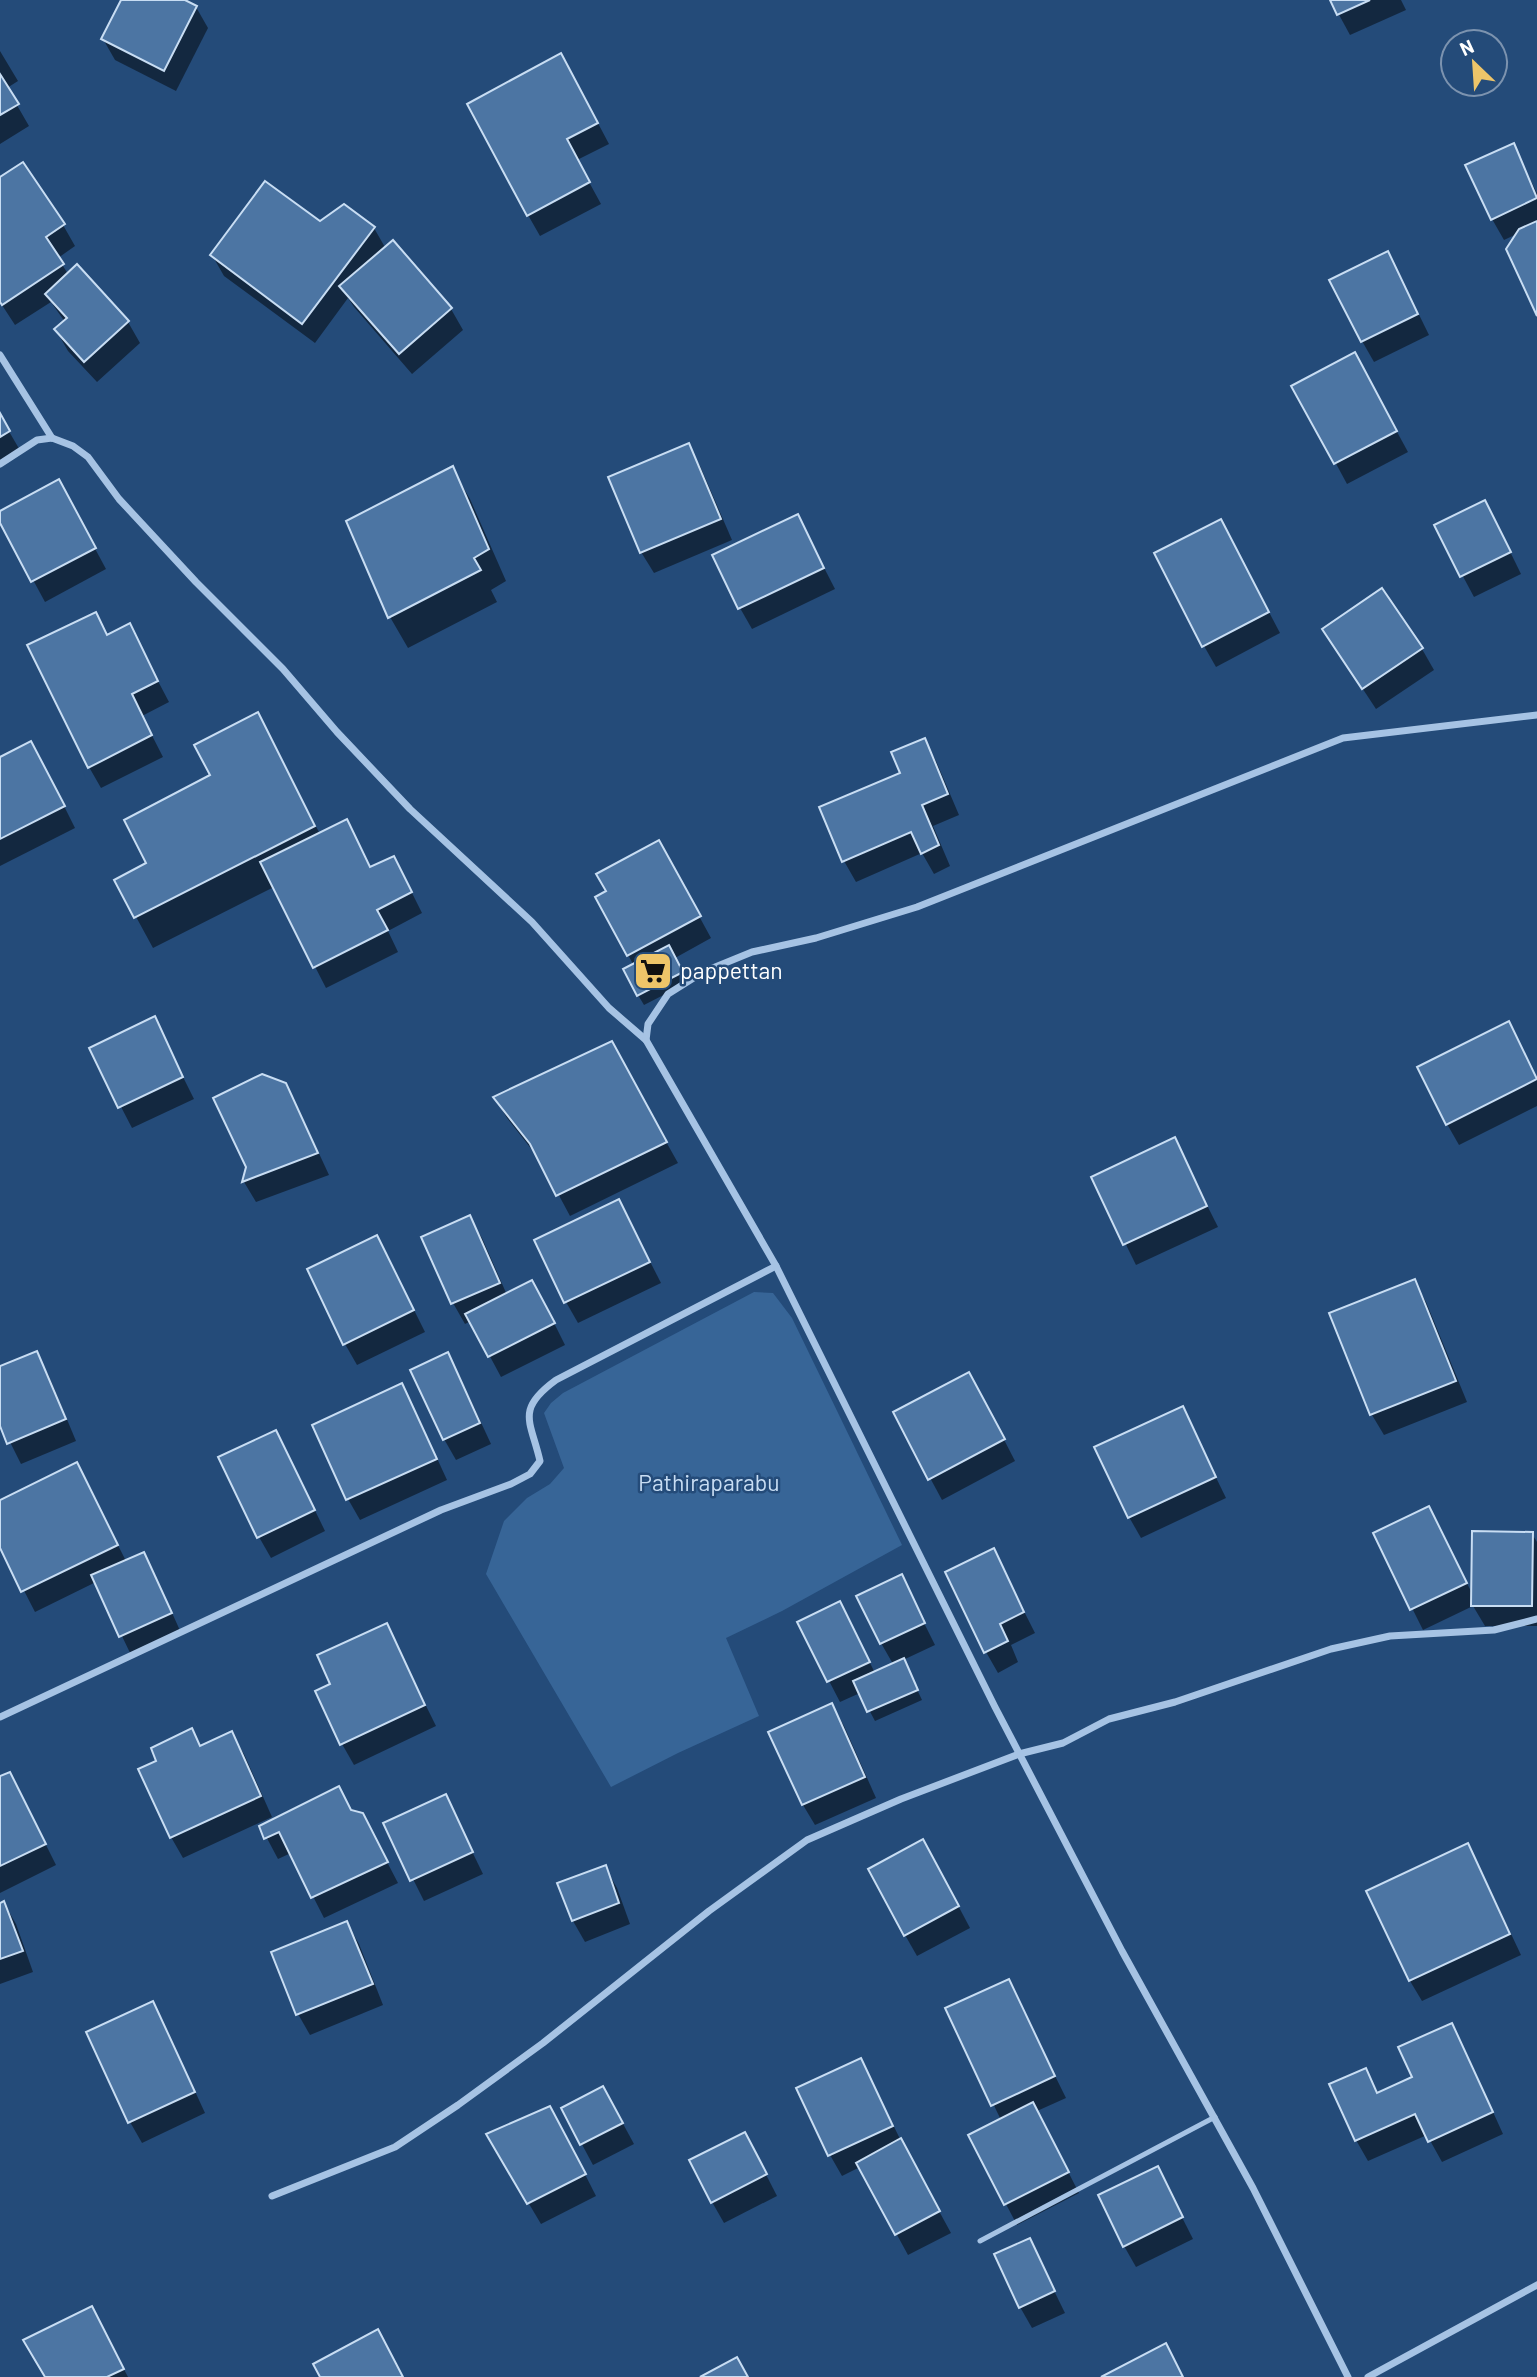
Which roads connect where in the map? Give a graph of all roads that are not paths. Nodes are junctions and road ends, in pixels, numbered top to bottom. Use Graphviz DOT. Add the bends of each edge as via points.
graph roads {
  1 [pos="0,355"];
  2 [pos="52,438"];
  3 [pos="0,464"];
  4 [pos="1537,715"];
  5 [pos="646,1040"];
  6 [pos="776,1266"];
  7 [pos="1537,1619"];
  8 [pos="0,1717"];
  9 [pos="1019,1754"];
  10 [pos="1215,2117"];
  11 [pos="272,2196"];
  12 [pos="980,2241"];
  13 [pos="1537,2285"];
  14 [pos="1348,2377"];
  15 [pos="1368,2377"];
  1 -- 2 [label="street"];
  2 -- 3 [label="street" via="37,440"];
  2 -- 5 [label="street" via="88,457 119,499 355,751 532,922 609,1009"];
  4 -- 5 [label="street" via="1343,738 917,907 816,938 751,951 668,994 648,1024"];
  5 -- 6 [label="street"];
  6 -- 8 [label="street" via="544,1389 528,1413 540,1461 530,1474 429,1516"];
  6 -- 9 [label="street"];
  7 -- 9 [label="street" via="1494,1630 1390,1636 1331,1649 1110,1719 1063,1743"];
  9 -- 10 [label="street"];
  9 -- 11 [label="street" via="807,1840 543,2043 395,2147"];
  10 -- 12 [label="lane"];
  10 -- 14 [label="street"];
  13 -- 15 [label="street"];
}
